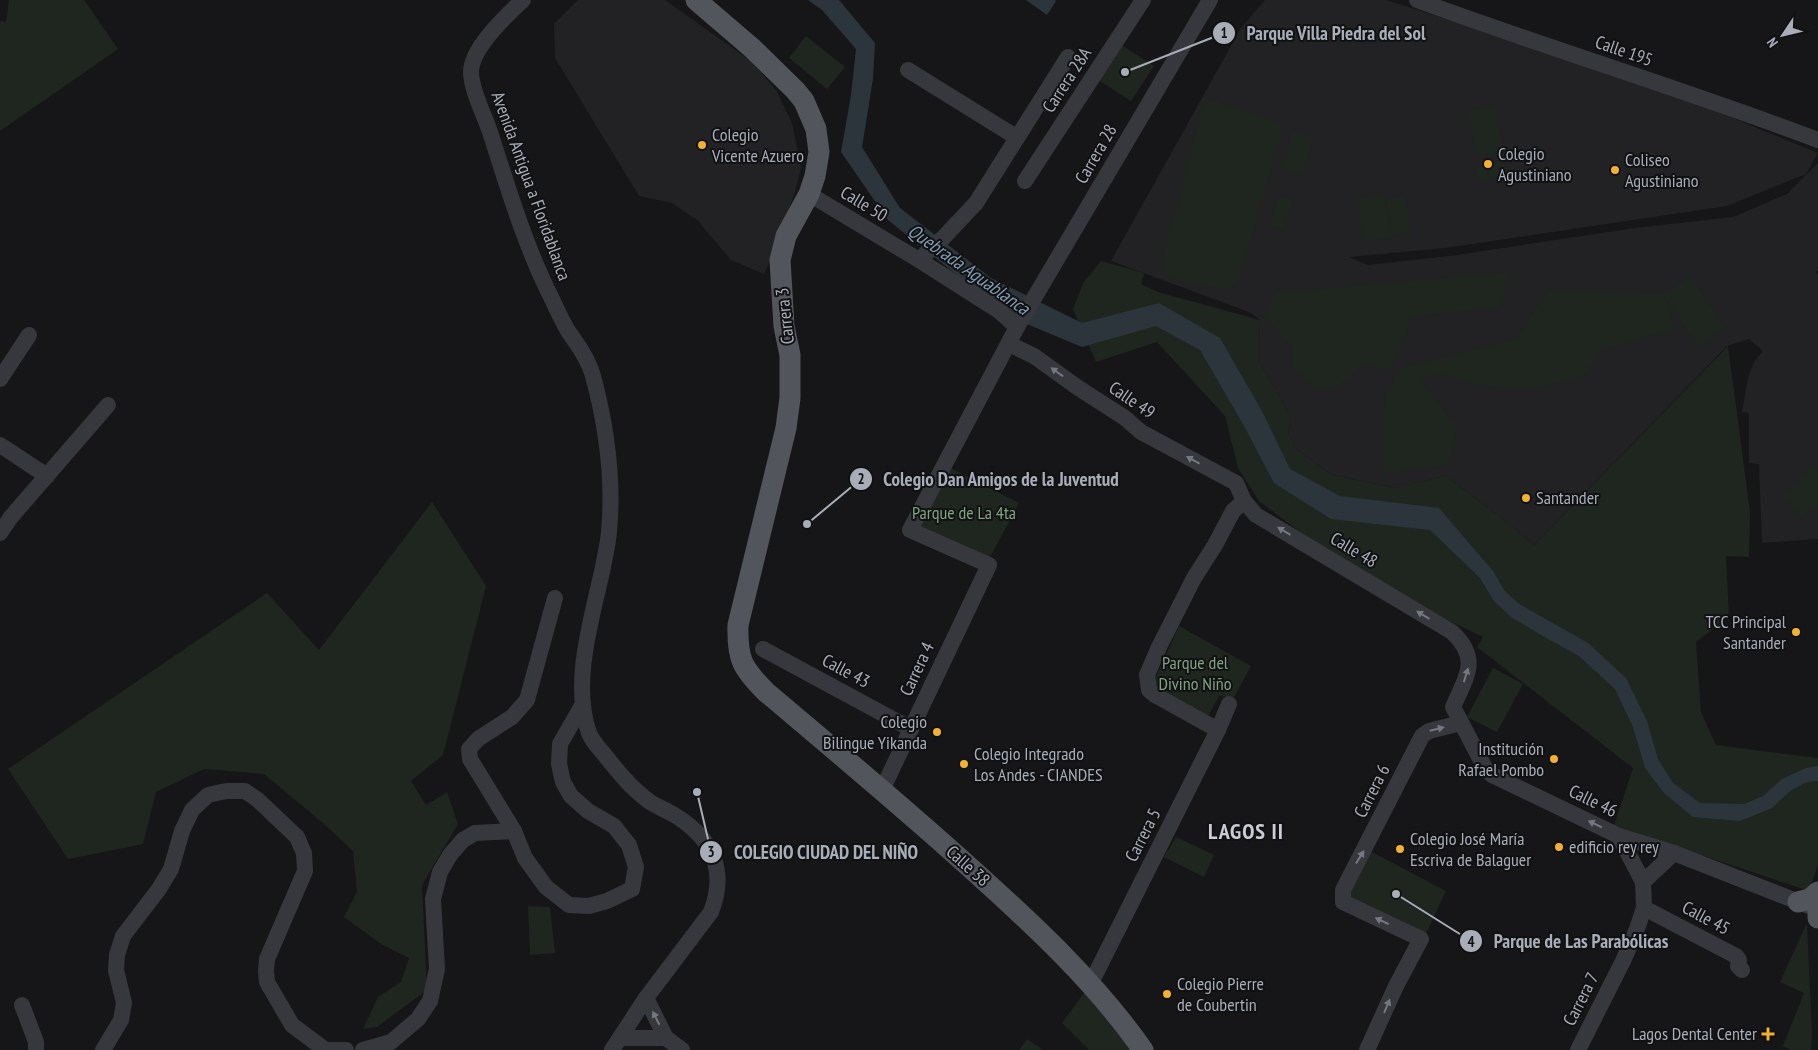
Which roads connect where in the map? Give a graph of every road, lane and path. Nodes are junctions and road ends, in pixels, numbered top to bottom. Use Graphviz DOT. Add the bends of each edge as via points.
graph roads {
  1 [pos="523,0"];
  2 [pos="696,0"];
  3 [pos="1143,0"];
  4 [pos="1210,0"];
  5 [pos="1418,0"];
  6 [pos="1068,58"];
  7 [pos="908,70"];
  8 [pos="1016,137"];
  9 [pos="1818,140"];
  10 [pos="1025,182"];
  11 [pos="809,194"];
  12 [pos="922,256"];
  13 [pos="1019,325"];
  14 [pos="29,335"];
  15 [pos="1009,344"];
  16 [pos="0,379"];
  17 [pos="108,405"];
  18 [pos="0,445"];
  19 [pos="47,476"];
  20 [pos="1236,483"];
  21 [pos="1244,501"];
  22 [pos="0,534"];
  23 [pos="555,598"];
  24 [pos="1463,642"];
  25 [pos="763,649"];
  26 [pos="754,680"];
  27 [pos="583,704"];
  28 [pos="1228,704"];
  29 [pos="1461,724"];
  30 [pos="911,728"];
  31 [pos="1218,730"];
  32 [pos="882,790"];
  33 [pos="514,831"];
  34 [pos="1619,836"];
  35 [pos="1674,853"];
  36 [pos="1643,882"];
  37 [pos="1818,892"];
  38 [pos="1811,907"];
  39 [pos="1644,908"];
  40 [pos="1818,918"];
  41 [pos="1742,970"];
  42 [pos="1091,983"];
  43 [pos="646,998"];
  44 [pos="22,1005"];
  45 [pos="292,1024"];
  46 [pos="666,1038"];
  47 [pos="616,1044"];
  48 [pos="36,1050"];
  49 [pos="103,1050"];
  50 [pos="306,1050"];
  51 [pos="324,1050"];
  52 [pos="346,1050"];
  53 [pos="363,1050"];
  54 [pos="682,1050"];
  55 [pos="1143,1050"];
  56 [pos="1367,1050"];
  57 [pos="1578,1050"];
  1 -- 27 [label="street, Avenida Antigua a Floridablanca" via="495,26 475,58 471,72 523,234 567,329 592,371 607,437 612,486 609,534 584,660"];
  2 -- 11 [label="main road, Carrera 3" via="777,71 804,102 816,129 819,152"];
  3 -- 10 [label="street, Carrera 28A"];
  4 -- 13 [label="street, Carrera 28"];
  5 -- 9 [label="street, Calle 195"];
  6 -- 8 [label="street"];
  7 -- 8 [label="street"];
  8 -- 12 [label="street" via="976,203"];
  11 -- 12 [label="street, Calle 50"];
  11 -- 26 [label="main road, Carrera 3" via="786,236 780,260 784,326 790,355 790,398 786,428 738,625 741,662"];
  12 -- 13 [label="street, Calle 50"];
  13 -- 15 [label="street"];
  14 -- 16 [label="street"];
  20 -- 15 [label="street, Calle 49, one-way" via="1141,432 1034,356"];
  15 -- 30 [label="street, Carrera 4" via="910,530 989,564"];
  17 -- 19 [label="street"];
  18 -- 19 [label="street"];
  19 -- 22 [label="street"];
  20 -- 21 [label="street, Calle 48"];
  24 -- 21 [label="street, Calle 48, one-way" via="1452,632 1256,514"];
  21 -- 31 [label="street" via="1233,511 1194,578 1148,675 1149,690 1155,695"];
  23 -- 33 [label="street" via="528,700 469,749 470,759"];
  29 -- 24 [label="street, Calle 46, one-way" via="1453,707 1468,675 1469,662"];
  25 -- 30 [label="street, Calle 43"];
  26 -- 32 [label="main road, Calle 38"];
  27 -- 33 [label="street" via="560,744 559,764 563,782 571,796 588,811 614,826 629,845 636,867 632,889 607,902 589,906 569,905 546,887 536,874 525,858"];
  27 -- 43 [label="street, Avenida Antigua a Floridablanca" via="590,735 624,781 651,803 695,829 716,865 719,882 711,912"];
  28 -- 31 [label="street, Carrera 5"];
  34 -- 29 [label="street, Calle 46, one-way" via="1492,775"];
  56 -- 29 [label="street, Carrera 6, one-way" via="1421,939 1343,902 1343,890 1422,736 1429,731"];
  30 -- 32 [label="street, Carrera 4"];
  31 -- 42 [label="street, Carrera 5"];
  32 -- 42 [label="main road, Calle 38" via="1036,927"];
  33 -- 53 [label="street" via="475,833 463,840 450,856 440,872 433,899 437,969 430,1000 418,1019 391,1042"];
  34 -- 35 [label="street, Calle 46"];
  34 -- 36 [label="street, Carrera 7"];
  35 -- 36 [label="street"];
  35 -- 38 [label="street, Calle 46"];
  36 -- 39 [label="street, Carrera 7"];
  37 -- 38 [label="main road" via="1810,899"];
  38 -- 40 [label="main road"];
  39 -- 41 [label="street, Calle 45" via="1736,956"];
  39 -- 57 [label="street, Carrera 7" via="1623,961"];
  42 -- 55 [label="main road, Calle 38"];
  46 -- 43 [label="street, one-way"];
  43 -- 47 [label="street, Avenida Antigua a Floridablanca"];
  44 -- 48 [label="street"];
  45 -- 49 [label="street" via="267,982 266,971 267,959 305,871 304,853 297,837 258,800 245,791 226,791 208,795 192,810 171,869 123,936 116,970 124,1003 120,1020"];
  45 -- 50 [label="street"];
  45 -- 51 [label="street"];
  46 -- 47 [label="street"];
  46 -- 54 [label="street"];
  51 -- 52 [label="street"];
}
